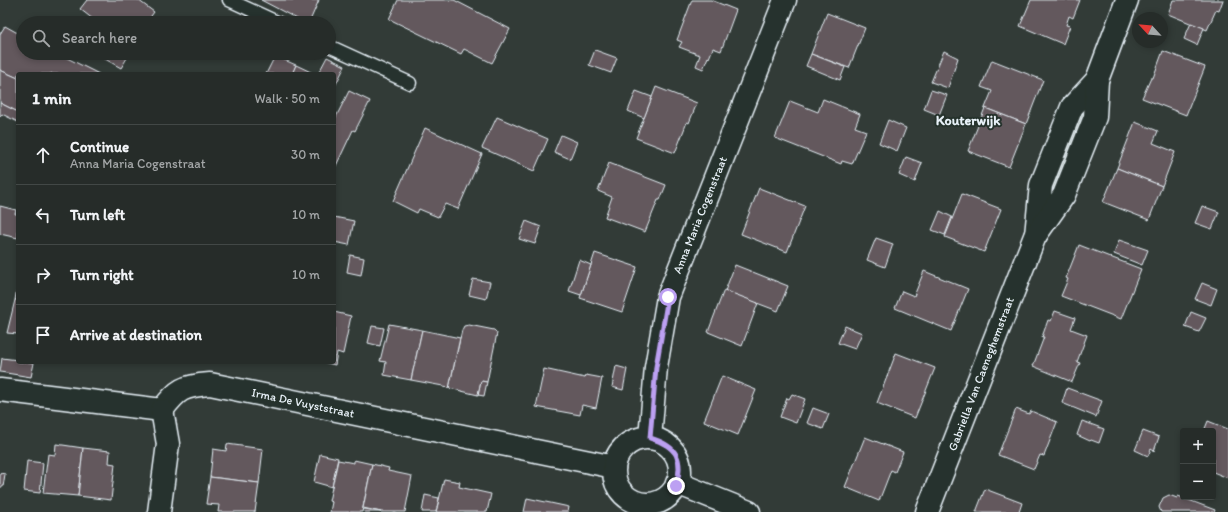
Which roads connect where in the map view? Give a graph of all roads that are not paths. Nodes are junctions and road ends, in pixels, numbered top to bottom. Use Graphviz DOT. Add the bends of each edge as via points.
graph roads {
  1 [pos="229,0"];
  2 [pos="785,0"];
  3 [pos="1127,0"];
  4 [pos="264,16"];
  5 [pos="336,49"];
  6 [pos="410,83"];
  7 [pos="0,390"];
  8 [pos="162,410"];
  9 [pos="650,438"];
  10 [pos="614,467"];
  11 [pos="677,483"];
  12 [pos="641,507"];
  13 [pos="159,512"];
  14 [pos="749,512"];
  15 [pos="927,512"];
  1 -- 4 [label="lane"];
  2 -- 9 [label="street, Anna Maria Cogenstraat" via="668,297 656,367"];
  3 -- 15 [label="street, Gabriella Van Caeneghemstraat" via="1097,80 1095,117 1064,196 1035,236"];
  5 -- 6 [label="lane"];
  7 -- 8 [label="street"];
  8 -- 10 [label="street, Irma De Vuyststraat" via="174,395 185,387 210,384"];
  8 -- 13 [label="street" via="168,444"];
  9 -- 10 [label="street" via="640,438 624,446"];
  9 -- 11 [label="street" via="663,442 674,452 680,472"];
  10 -- 12 [label="street" via="614,478 618,488"];
  11 -- 12 [label="street" via="664,499"];
  11 -- 14 [label="street"];
}
